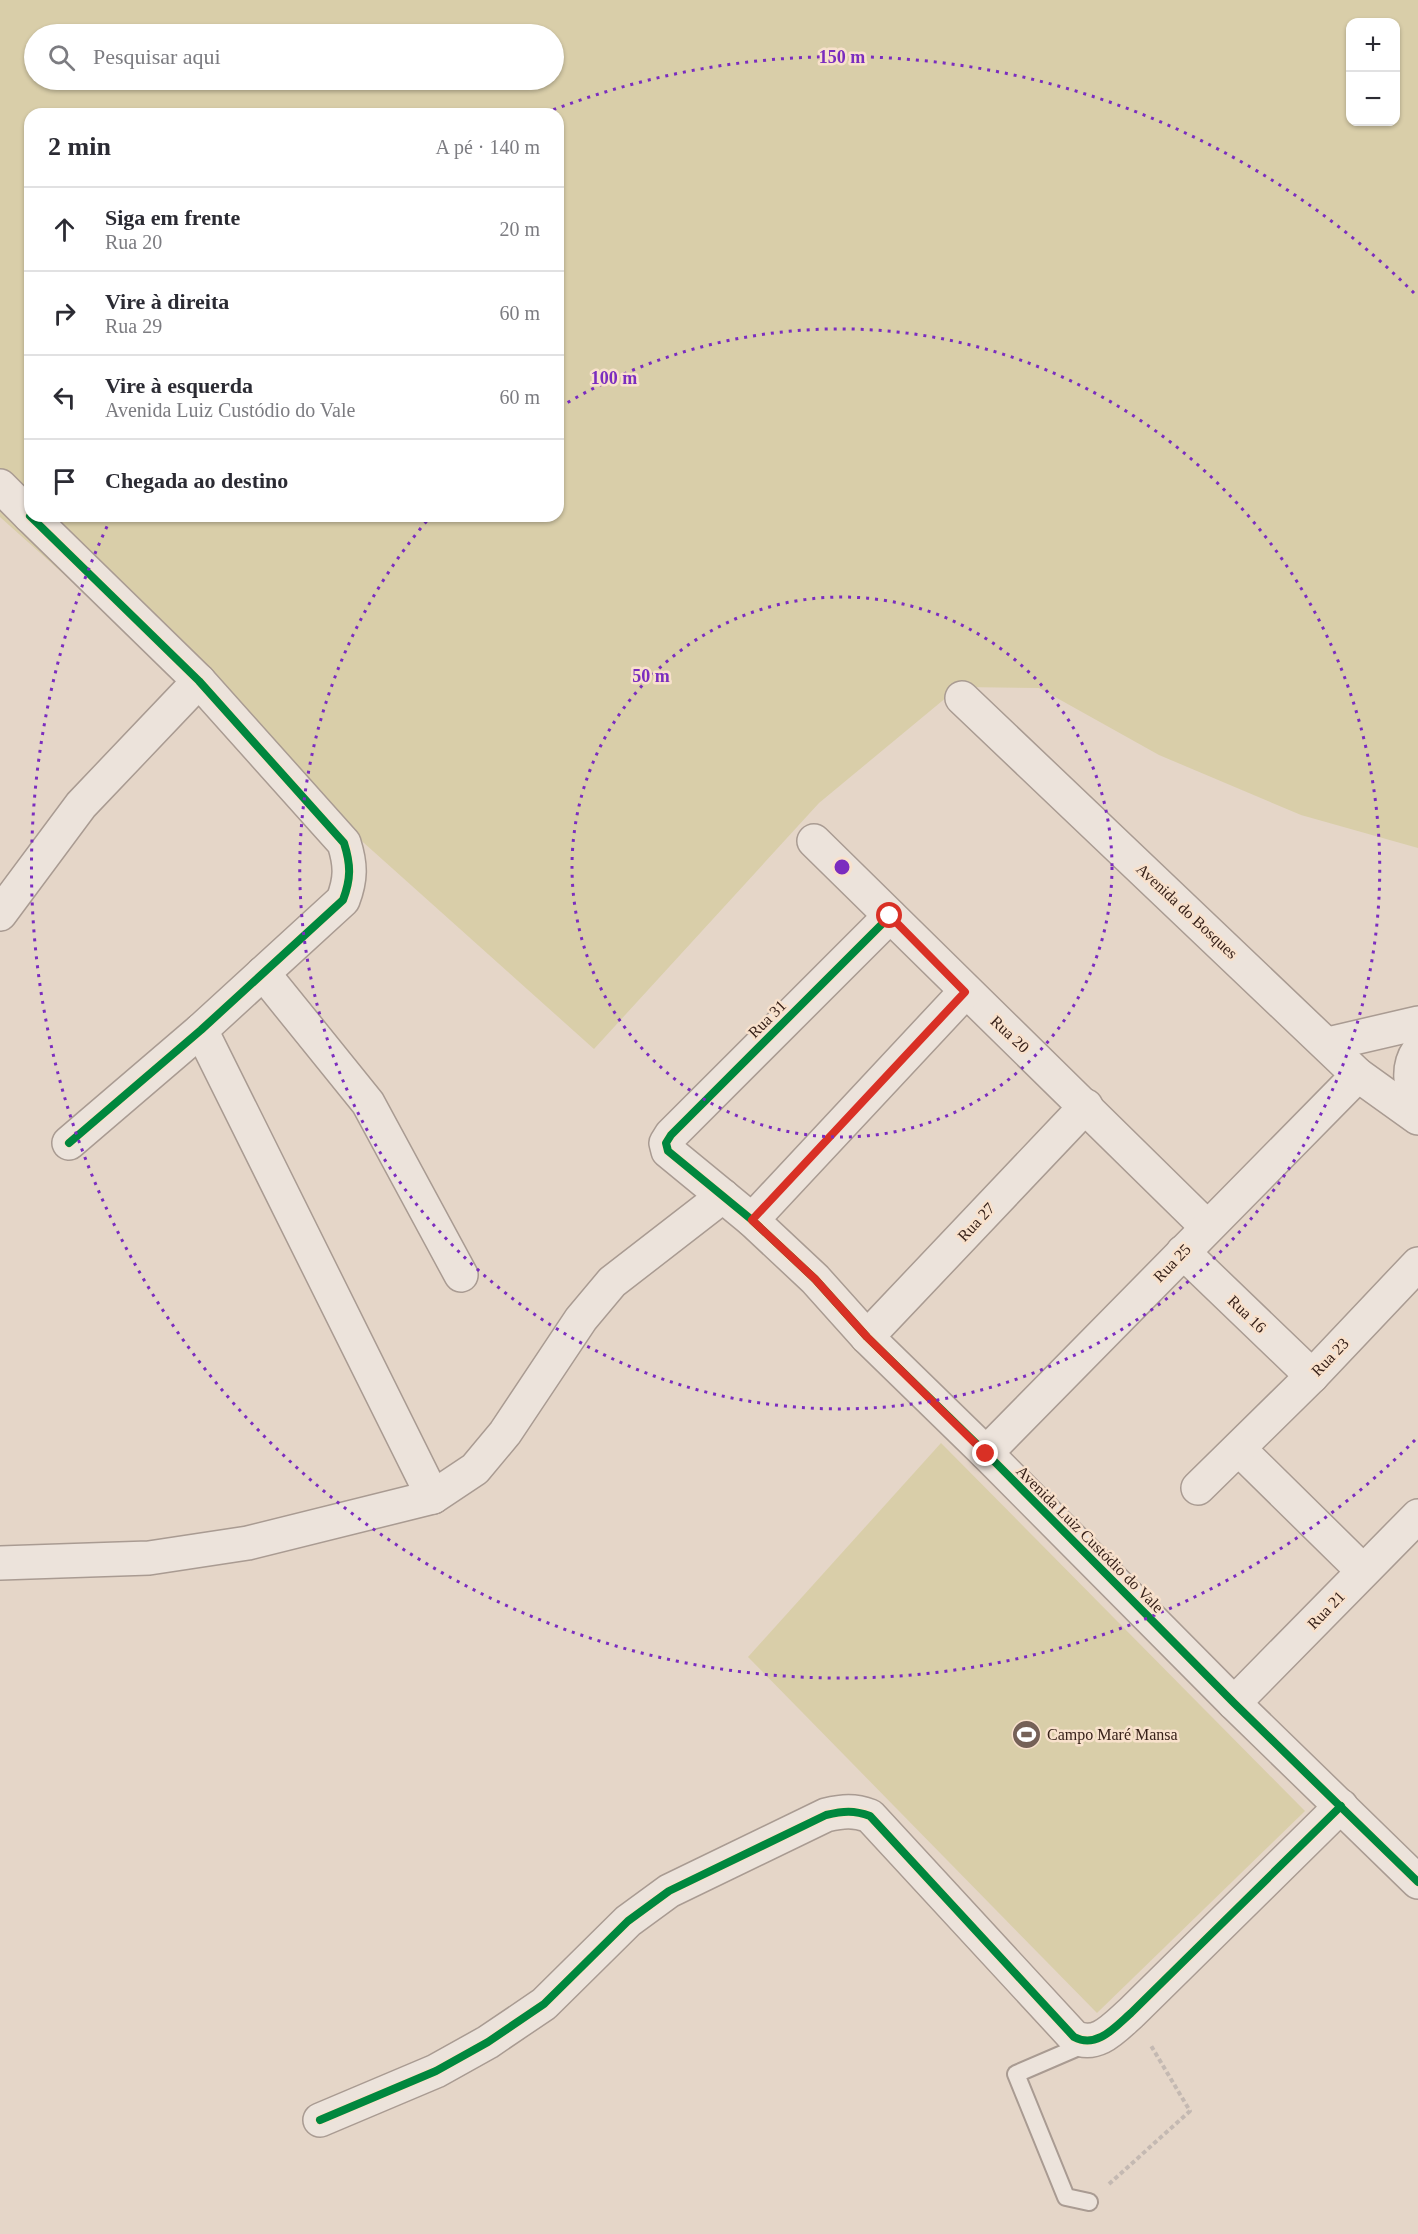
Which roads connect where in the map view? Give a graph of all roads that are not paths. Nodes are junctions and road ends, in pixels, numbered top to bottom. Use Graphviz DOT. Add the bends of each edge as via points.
graph roads {
  1 [pos="0,486"];
  2 [pos="24,510"];
  3 [pos="36,522"];
  4 [pos="199,681"];
  5 [pos="962,698"];
  6 [pos="814,841"];
  7 [pos="0,914"];
  8 [pos="890,916"];
  9 [pos="263,973"];
  10 [pos="965,992"];
  11 [pos="1418,1023"];
  12 [pos="201,1030"];
  13 [pos="1328,1044"];
  14 [pos="1418,1051"];
  15 [pos="1358,1075"];
  16 [pos="1418,1103"];
  17 [pos="1086,1106"];
  18 [pos="1418,1118"];
  19 [pos="69,1143"];
  20 [pos="666,1143"];
  21 [pos="723,1196"];
  22 [pos="752,1220"];
  23 [pos="1207,1227"];
  24 [pos="1183,1252"];
  25 [pos="1418,1264"];
  26 [pos="461,1275"];
  27 [pos="867,1337"];
  28 [pos="1312,1376"];
  29 [pos="1239,1449"];
  30 [pos="986,1454"];
  31 [pos="1198,1488"];
  32 [pos="433,1497"];
  33 [pos="1418,1516"];
  34 [pos="0,1563"];
  35 [pos="1363,1571"];
  36 [pos="1234,1703"];
  37 [pos="1341,1806"];
  38 [pos="1418,1882"];
  39 [pos="1097,2039"];
  40 [pos="320,2120"];
  41 [pos="1089,2202"];
  1 -- 2 [label="street"];
  3 -- 4 [label="street"];
  4 -- 7 [label="street" via="81,804"];
  4 -- 9 [label="street" via="344,843 350,862 350,881 343,900"];
  5 -- 13 [label="street, Avenida do Bosques"];
  6 -- 8 [label="street, Rua 20"];
  8 -- 10 [label="street, Rua 20"];
  8 -- 20 [label="street, Rua 31"];
  9 -- 12 [label="street"];
  9 -- 26 [label="street" via="368,1103"];
  10 -- 17 [label="street, Rua 20"];
  10 -- 22 [label="street"];
  11 -- 13 [label="street"];
  12 -- 19 [label="street"];
  12 -- 32 [label="street"];
  13 -- 15 [label="street, Avenida do Bosques"];
  14 -- 16 [label="street" via="1411,1079"];
  15 -- 18 [label="street, Avenida do Bosques"];
  15 -- 23 [label="street, Rua 25"];
  17 -- 23 [label="street, Rua 20"];
  17 -- 27 [label="street, Rua 27"];
  20 -- 21 [label="street, Avenida Luiz Custódio do Vale" via="671,1156"];
  21 -- 22 [label="street, Avenida Luiz Custódio do Vale"];
  21 -- 32 [label="street" via="612,1282 581,1319 506,1433 475,1469"];
  22 -- 27 [label="street, Avenida Luiz Custódio do Vale" via="815,1279"];
  23 -- 24 [label="street, Rua 25"];
  24 -- 28 [label="street, Rua 16"];
  24 -- 30 [label="street, Rua 25"];
  25 -- 28 [label="street, Rua 23"];
  27 -- 30 [label="street, Avenida Luiz Custódio do Vale"];
  28 -- 29 [label="street, Rua 23"];
  29 -- 31 [label="street, Rua 23"];
  29 -- 35 [label="street"];
  30 -- 36 [label="street, Avenida Luiz Custódio do Vale"];
  32 -- 34 [label="street" via="248,1543 160,1556"];
  33 -- 35 [label="street, Rua 21"];
  35 -- 36 [label="street, Rua 21"];
  36 -- 37 [label="street, Avenida Luiz Custódio do Vale"];
  37 -- 38 [label="street, Avenida Luiz Custódio do Vale"];
  37 -- 39 [label="street" via="1131,2013"];
  39 -- 40 [label="street" via="1074,2037 870,1816 843,1810 669,1891 628,1921 544,2004 488,2042 436,2071"];
  39 -- 41 [label="lane" via="1016,2074 1066,2197"];
}
